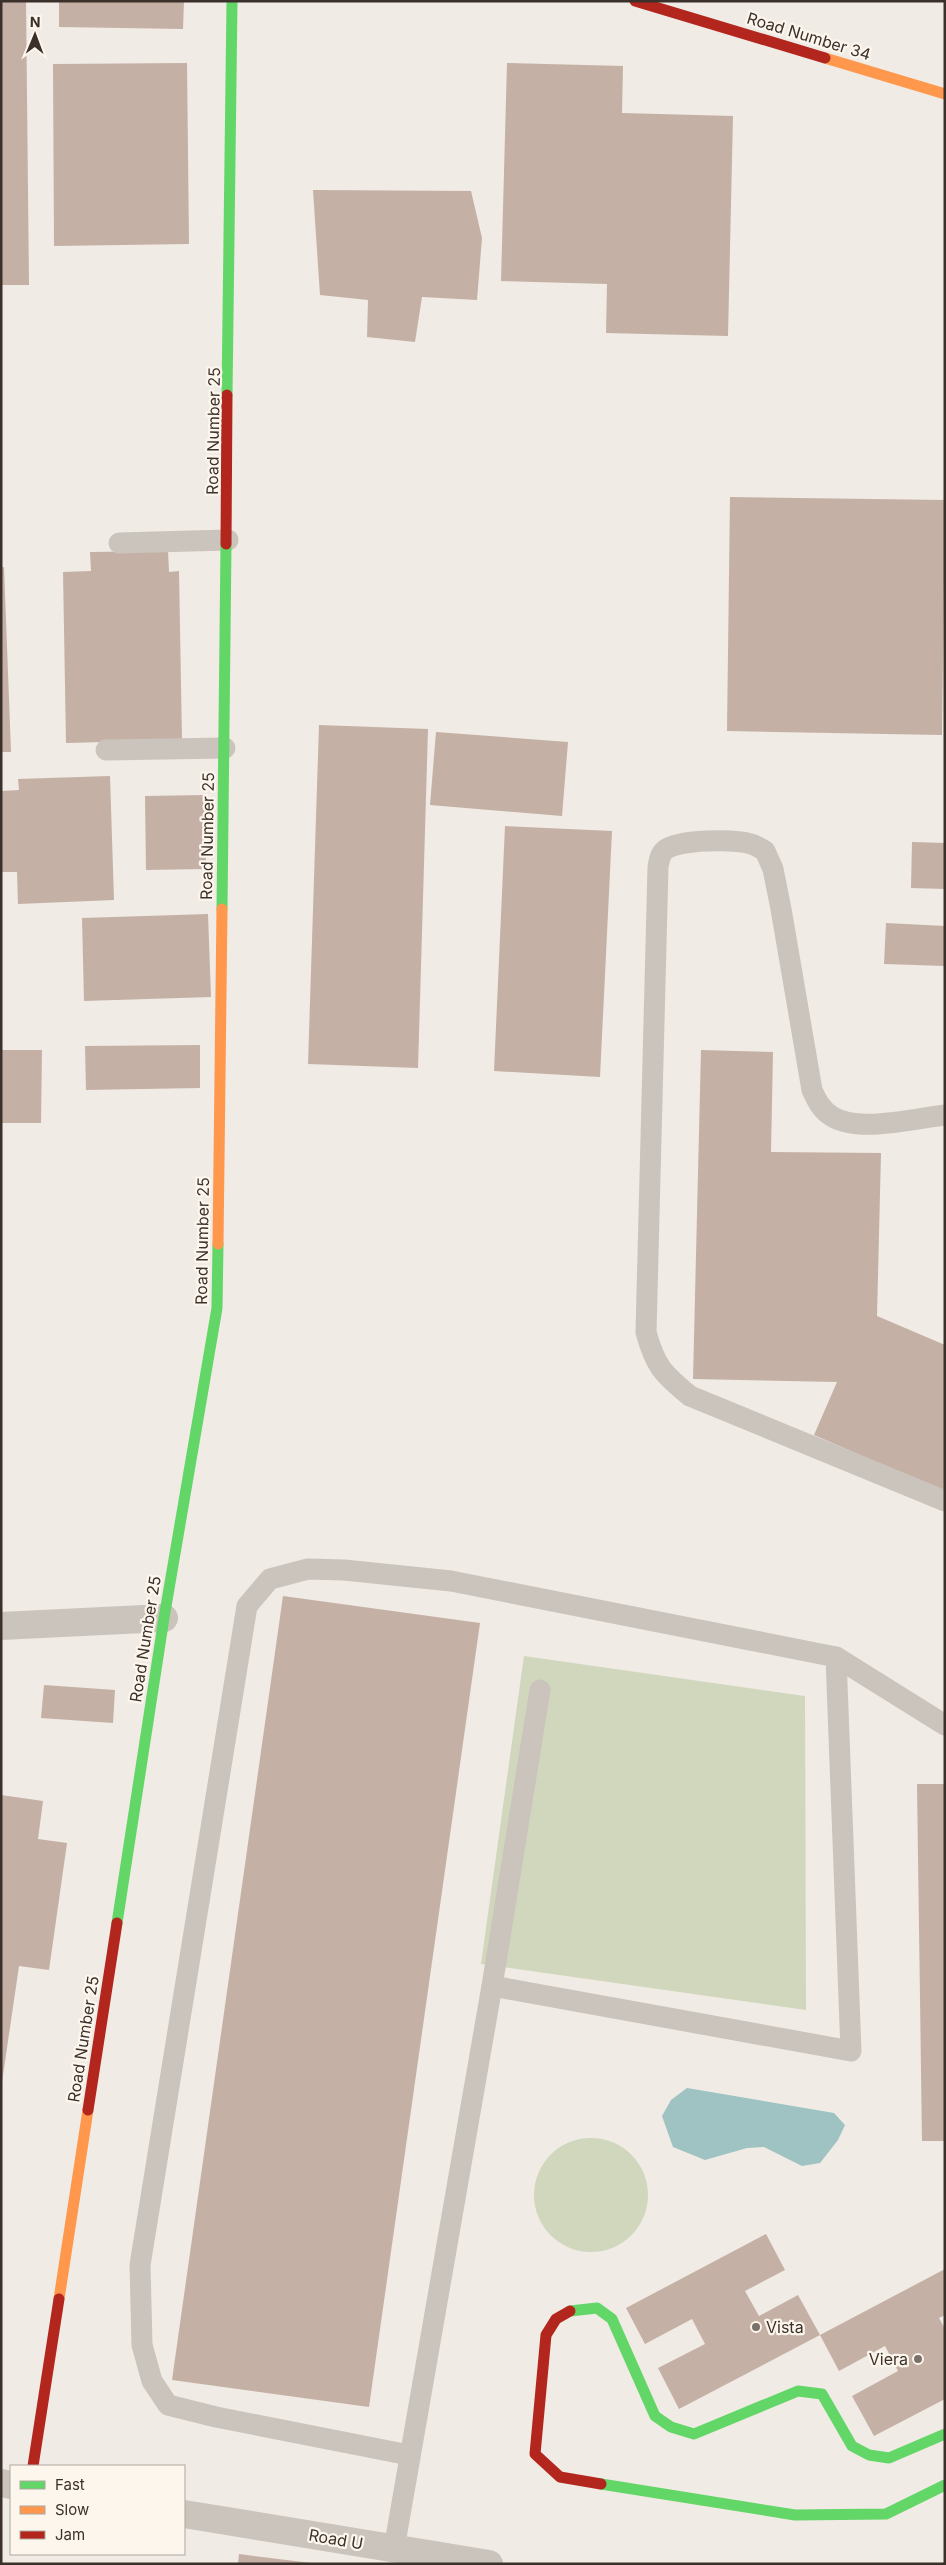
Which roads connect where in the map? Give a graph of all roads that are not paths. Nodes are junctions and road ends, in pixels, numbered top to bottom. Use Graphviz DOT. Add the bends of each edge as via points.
graph roads {
  1 [pos="232,1"];
  2 [pos="635,1"];
  3 [pos="945,94"];
  4 [pos="228,540"];
  5 [pos="119,543"];
  6 [pos="225,748"];
  7 [pos="106,750"];
  8 [pos="945,1115"];
  9 [pos="945,1501"];
  10 [pos="164,1618"];
  11 [pos="1,1626"];
  12 [pos="836,1657"];
  13 [pos="540,1690"];
  14 [pos="945,1725"];
  15 [pos="492,1986"];
  16 [pos="945,2434"];
  17 [pos="409,2455"];
  18 [pos="34,2465"];
  19 [pos="945,2485"];
  20 [pos="185,2514"];
  21 [pos="394,2549"];
  22 [pos="477,2563"];
  1 -- 4 [label="street, Road Number 25"];
  2 -- 3 [label="street, Road Number 34"];
  4 -- 5 [label="lane"];
  4 -- 6 [label="street, Road Number 25"];
  6 -- 7 [label="lane"];
  6 -- 10 [label="street, Road Number 25" via="217,1308"];
  8 -- 9 [label="lane" via="872,1124 850,1123 833,1117 819,1105 812,1090 773,869 765,851 750,844 723,841 685,843 666,849 658,867 650,1164 646,1332 653,1358 668,1378 690,1396"];
  10 -- 11 [label="street"];
  10 -- 18 [label="street, Road Number 25"];
  12 -- 14 [label="lane"];
  12 -- 15 [label="lane" via="851,2051"];
  12 -- 17 [label="lane" via="451,1581 344,1570 308,1569 270,1579 247,1606 140,2265 142,2345 152,2381 168,2405"];
  13 -- 15 [label="lane"];
  15 -- 17 [label="lane"];
  16 -- 19 [label="street" via="889,2458 869,2455 852,2446 822,2394 798,2390 694,2434 671,2427 655,2416 612,2319 597,2308 564,2311 553,2321 546,2335 535,2454 560,2476 795,2515 886,2514"];
  17 -- 21 [label="lane"];
  20 -- 21 [label="street, Road U"];
  21 -- 22 [label="street, Road U"];
}
